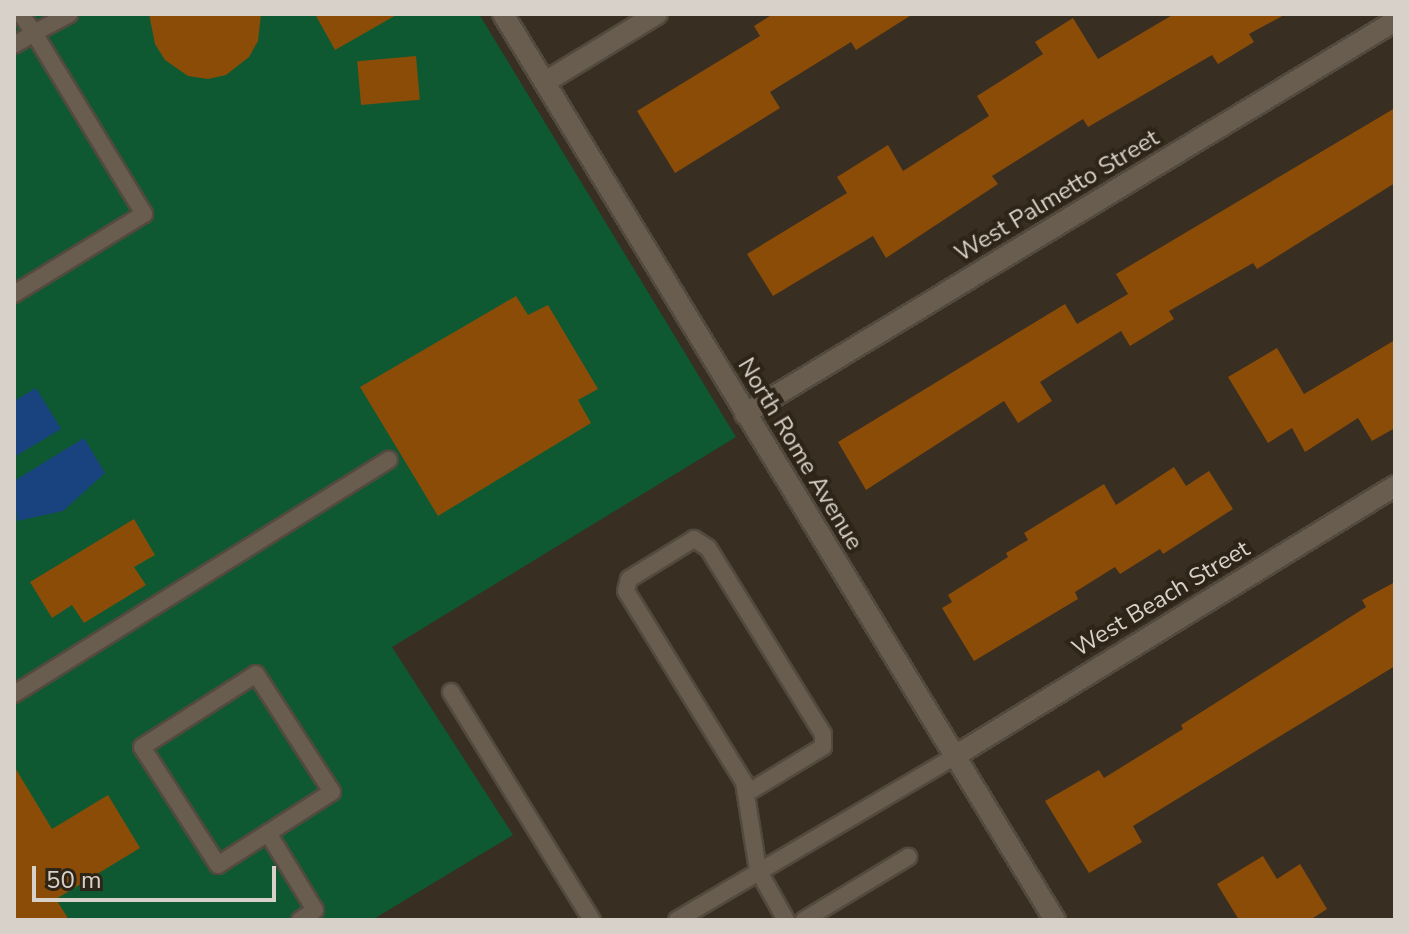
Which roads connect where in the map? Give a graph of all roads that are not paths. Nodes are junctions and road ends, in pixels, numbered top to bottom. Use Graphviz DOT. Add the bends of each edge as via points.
graph roads {
  1 [pos="21,14"];
  2 [pos="69,14"];
  3 [pos="503,14"];
  4 [pos="657,14"];
  5 [pos="1395,21"];
  6 [pos="34,33"];
  7 [pos="14,45"];
  8 [pos="545,82"];
  9 [pos="14,294"];
  10 [pos="745,414"];
  11 [pos="389,460"];
  12 [pos="1395,486"];
  13 [pos="451,692"];
  14 [pos="14,694"];
  15 [pos="955,756"];
  16 [pos="747,793"];
  17 [pos="268,833"];
  18 [pos="908,857"];
  19 [pos="758,870"];
  20 [pos="300,920"];
  21 [pos="592,920"];
  22 [pos="677,920"];
  23 [pos="786,920"];
  24 [pos="804,920"];
  25 [pos="1055,920"];
  1 -- 6 [label="lane"];
  2 -- 6 [label="lane"];
  3 -- 8 [label="street, North Rome Avenue"];
  4 -- 8 [label="street"];
  5 -- 10 [label="street, West Palmetto Street"];
  6 -- 7 [label="lane"];
  6 -- 9 [label="lane" via="144,214"];
  8 -- 10 [label="street, North Rome Avenue"];
  10 -- 15 [label="street, North Rome Avenue"];
  11 -- 14 [label="lane"];
  12 -- 15 [label="street, West Beach Street"];
  13 -- 21 [label="lane"];
  15 -- 19 [label="lane"];
  15 -- 25 [label="street, North Rome Avenue"];
  16 -- 16 [label="lane" via="626,591 629,579 694,539 708,548 823,734 823,747"];
  16 -- 19 [label="lane"];
  17 -- 17 [label="lane" via="332,792 256,674 142,747 218,865"];
  17 -- 20 [label="lane" via="315,910"];
  18 -- 24 [label="lane"];
  19 -- 22 [label="lane"];
  19 -- 23 [label="lane"];
}
